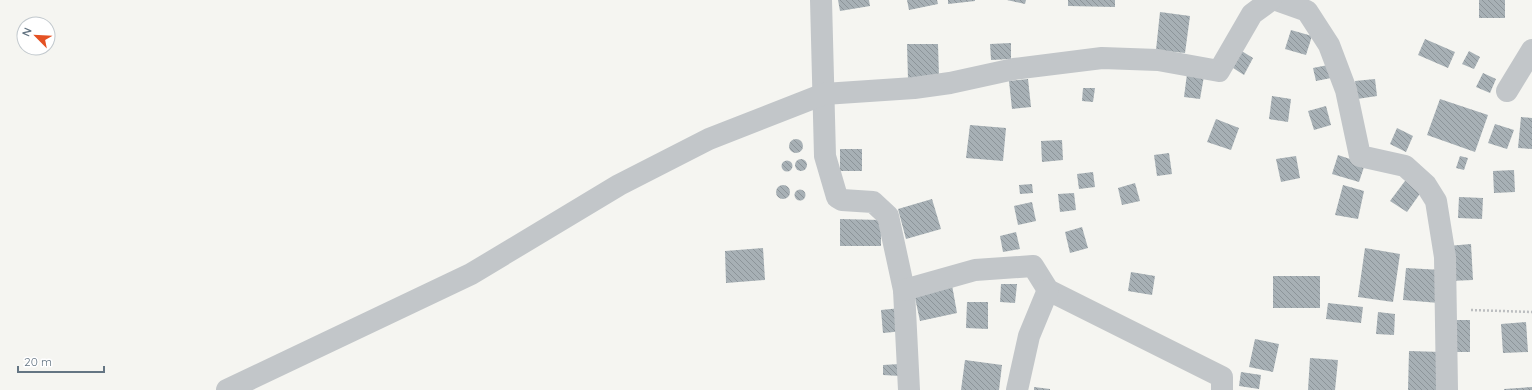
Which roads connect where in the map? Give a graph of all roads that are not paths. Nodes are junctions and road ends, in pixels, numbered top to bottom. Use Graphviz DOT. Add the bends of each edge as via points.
graph roads {
  1 [pos="821,0"];
  2 [pos="1271,0"];
  3 [pos="1276,0"];
  4 [pos="1532,50"];
  5 [pos="1507,91"];
  6 [pos="824,94"];
  7 [pos="904,290"];
  8 [pos="1048,290"];
  9 [pos="227,390"];
  10 [pos="909,390"];
  11 [pos="1017,390"];
  12 [pos="1222,390"];
  13 [pos="1447,390"];
  1 -- 6 [label="street"];
  2 -- 6 [label="street" via="1252,14 1219,72 1158,60 1102,58 1014,69 914,88"];
  3 -- 13 [label="street" via="1307,11 1329,45 1346,90 1360,156 1405,166 1426,185 1436,201 1444,257"];
  4 -- 5 [label="street"];
  6 -- 7 [label="street" via="825,156 837,197 842,200 873,202 886,213"];
  6 -- 9 [label="street" via="709,139 619,186 471,274"];
  7 -- 8 [label="street" via="975,270 1033,266"];
  7 -- 10 [label="street"];
  8 -- 11 [label="street" via="1029,336"];
  8 -- 12 [label="street" via="1222,377"];
}
